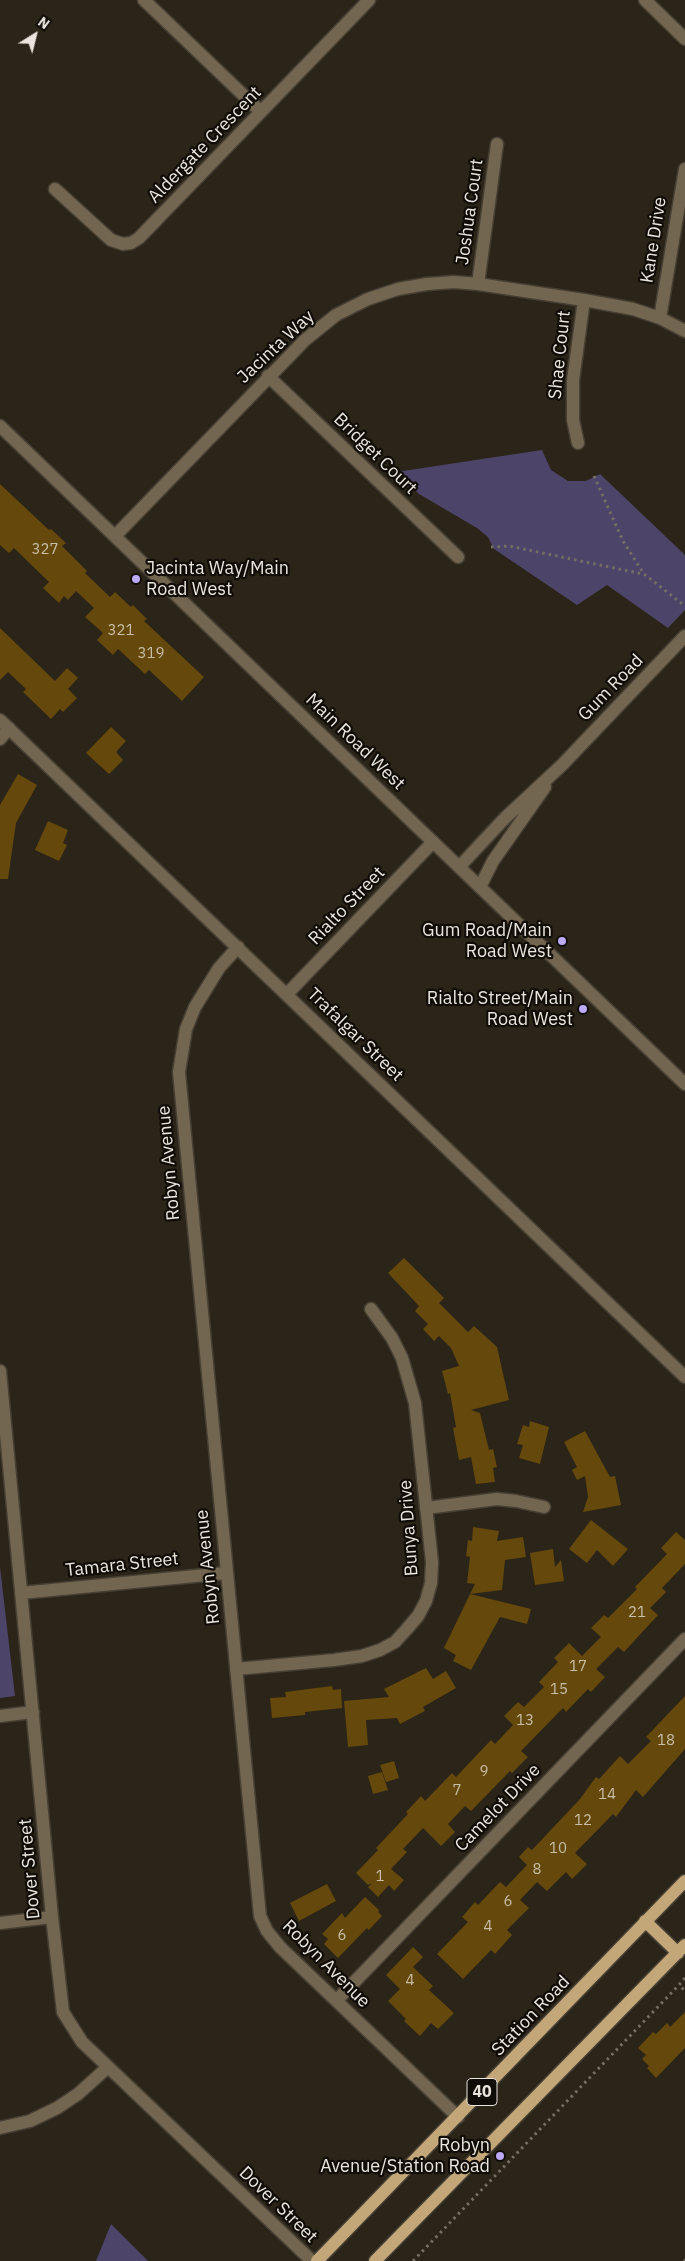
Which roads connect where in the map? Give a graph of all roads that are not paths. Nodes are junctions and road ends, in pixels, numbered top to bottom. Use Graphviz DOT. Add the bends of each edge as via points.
graph roads {
  1 [pos="144,0"];
  2 [pos="369,0"];
  3 [pos="644,0"];
  4 [pos="685,39"];
  5 [pos="261,112"];
  6 [pos="497,144"];
  7 [pos="685,169"];
  8 [pos="55,189"];
  9 [pos="478,284"];
  10 [pos="584,300"];
  11 [pos="660,318"];
  12 [pos="685,331"];
  13 [pos="268,376"];
  14 [pos="0,426"];
  15 [pos="578,444"];
  16 [pos="115,536"];
  17 [pos="458,557"];
  18 [pos="685,636"];
  19 [pos="4,724"];
  20 [pos="0,739"];
  21 [pos="562,765"];
  22 [pos="433,842"];
  23 [pos="459,867"];
  24 [pos="480,887"];
  25 [pos="238,948"];
  26 [pos="287,994"];
  27 [pos="685,1084"];
  28 [pos="371,1308"];
  29 [pos="0,1371"];
  30 [pos="685,1377"];
  31 [pos="544,1507"];
  32 [pos="426,1508"];
  33 [pos="226,1573"];
  34 [pos="21,1593"];
  35 [pos="685,1639"];
  36 [pos="236,1669"];
  37 [pos="32,1712"];
  38 [pos="0,1716"];
  39 [pos="685,1881"];
  40 [pos="52,1917"];
  41 [pos="645,1921"];
  42 [pos="0,1923"];
  43 [pos="683,1952"];
  44 [pos="337,2000"];
  45 [pos="108,2067"];
  46 [pos="458,2117"];
  47 [pos="0,2128"];
  48 [pos="312,2261"];
  49 [pos="317,2261"];
  50 [pos="375,2261"];
  1 -- 5 [label="street"];
  2 -- 5 [label="street, Aldergate Crescent"];
  3 -- 4 [label="street"];
  5 -- 8 [label="street, Aldergate Crescent" via="131,243 111,240"];
  6 -- 9 [label="street, Joshua Court"];
  7 -- 11 [label="street, Kane Drive"];
  9 -- 10 [label="street, Jacinta Way"];
  9 -- 13 [label="street, Jacinta Way" via="427,284 368,299 330,320"];
  10 -- 11 [label="street, Jacinta Way" via="633,309"];
  10 -- 15 [label="street, Shae Court" via="573,380 573,420"];
  11 -- 12 [label="street, Jacinta Way"];
  13 -- 16 [label="street, Jacinta Way"];
  13 -- 17 [label="street, Bridget Court"];
  14 -- 16 [label="street, Main Road West"];
  16 -- 22 [label="street, Main Road West"];
  18 -- 21 [label="street, Gum Road"];
  19 -- 20 [label="street"];
  19 -- 25 [label="street, Trafalgar Street"];
  21 -- 23 [label="street, Gum Road"];
  21 -- 24 [label="street, Gum Road" via="493,861"];
  22 -- 23 [label="street, Main Road West"];
  22 -- 26 [label="street, Rialto Street"];
  23 -- 24 [label="street, Main Road West"];
  24 -- 27 [label="street, Main Road West"];
  25 -- 26 [label="street, Trafalgar Street"];
  25 -- 33 [label="street, Robyn Avenue" via="219,968 195,1007 186,1029 179,1072"];
  26 -- 30 [label="street, Trafalgar Street"];
  28 -- 32 [label="street, Bunya Drive" via="392,1338 409,1380 415,1403"];
  29 -- 34 [label="street, Dover Street"];
  31 -- 32 [label="street" via="496,1499"];
  32 -- 36 [label="street, Bunya Drive" via="431,1582 418,1616 394,1642 362,1656"];
  33 -- 34 [label="street, Tamara Street"];
  33 -- 36 [label="street, Robyn Avenue"];
  34 -- 37 [label="street, Dover Street"];
  35 -- 44 [label="street, Camelot Drive"];
  36 -- 44 [label="street, Robyn Avenue" via="260,1916 280,1947"];
  37 -- 38 [label="street"];
  37 -- 40 [label="street, Dover Street"];
  39 -- 41 [label="main road, Station Road / 40"];
  40 -- 42 [label="street"];
  40 -- 45 [label="street, Dover Street" via="63,2012 74,2032"];
  41 -- 43 [label="main road"];
  41 -- 46 [label="main road, Station Road / 40"];
  43 -- 50 [label="main road, 40"];
  44 -- 46 [label="street, Robyn Avenue"];
  45 -- 47 [label="street" via="57,2108 30,2121"];
  45 -- 48 [label="street, Dover Street"];
  46 -- 49 [label="main road, Station Road / 40"];
}
